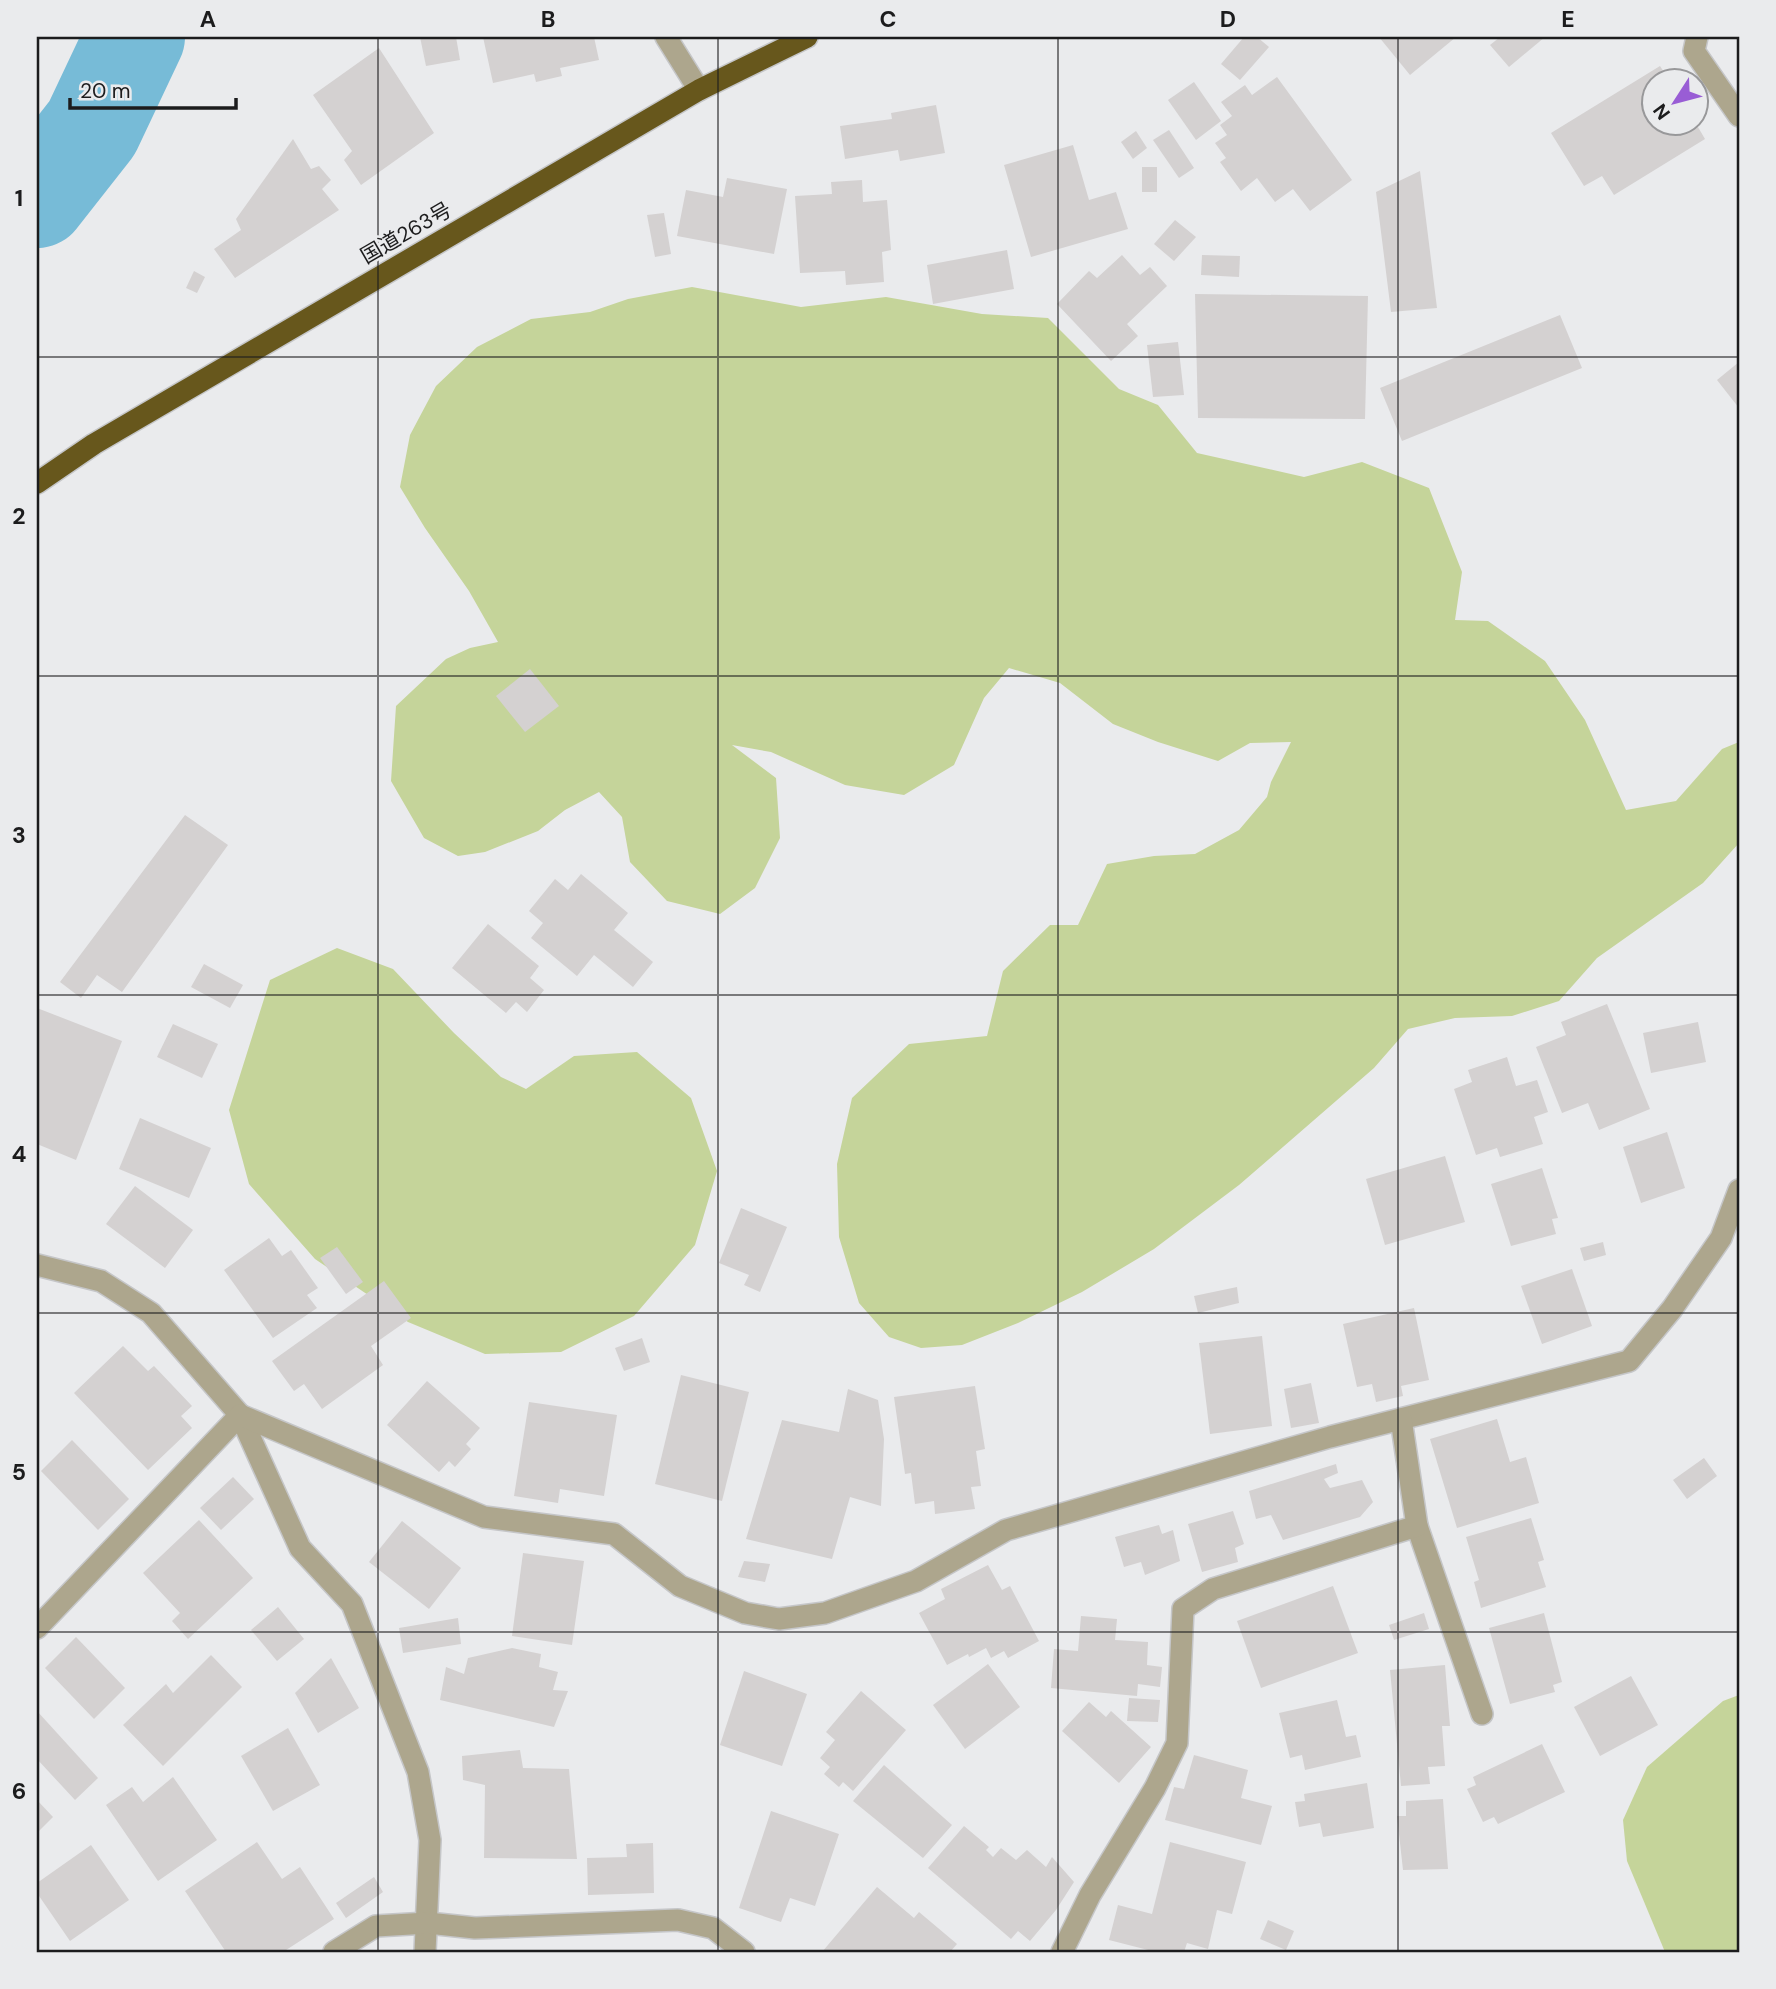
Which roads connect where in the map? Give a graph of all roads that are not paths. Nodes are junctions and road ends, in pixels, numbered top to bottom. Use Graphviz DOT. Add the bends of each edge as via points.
graph roads {
  1 [pos="666,37"];
  2 [pos="807,37"];
  3 [pos="1697,37"];
  4 [pos="699,90"];
  5 [pos="1739,116"];
  6 [pos="37,483"];
  7 [pos="1739,1190"];
  8 [pos="1730,1238"];
  9 [pos="37,1265"];
  10 [pos="240,1415"];
  11 [pos="1401,1419"];
  12 [pos="1417,1526"];
  13 [pos="37,1628"];
  14 [pos="1482,1714"];
  15 [pos="428,1923"];
  16 [pos="334,1952"];
  17 [pos="425,1952"];
  18 [pos="744,1952"];
  19 [pos="1062,1952"];
  1 -- 4 [label="street"];
  2 -- 4 [label="highway, 国道263号"];
  3 -- 5 [label="street" via="1694,51"];
  4 -- 6 [label="highway, 国道263号" via="94,444"];
  7 -- 8 [label="street"];
  8 -- 11 [label="street" via="1629,1361"];
  9 -- 10 [label="street" via="102,1281 151,1313"];
  10 -- 11 [label="street" via="484,1517 614,1534 680,1586 745,1613 779,1619 825,1613 916,1581 1006,1531"];
  10 -- 13 [label="street"];
  10 -- 15 [label="street" via="300,1548 352,1604 418,1772 429,1840"];
  11 -- 12 [label="street"];
  12 -- 14 [label="street"];
  12 -- 19 [label="street" via="1213,1589 1183,1609 1177,1743"];
  15 -- 16 [label="street" via="376,1926"];
  15 -- 17 [label="street"];
  15 -- 18 [label="street" via="475,1928 678,1920 713,1928"];
}
